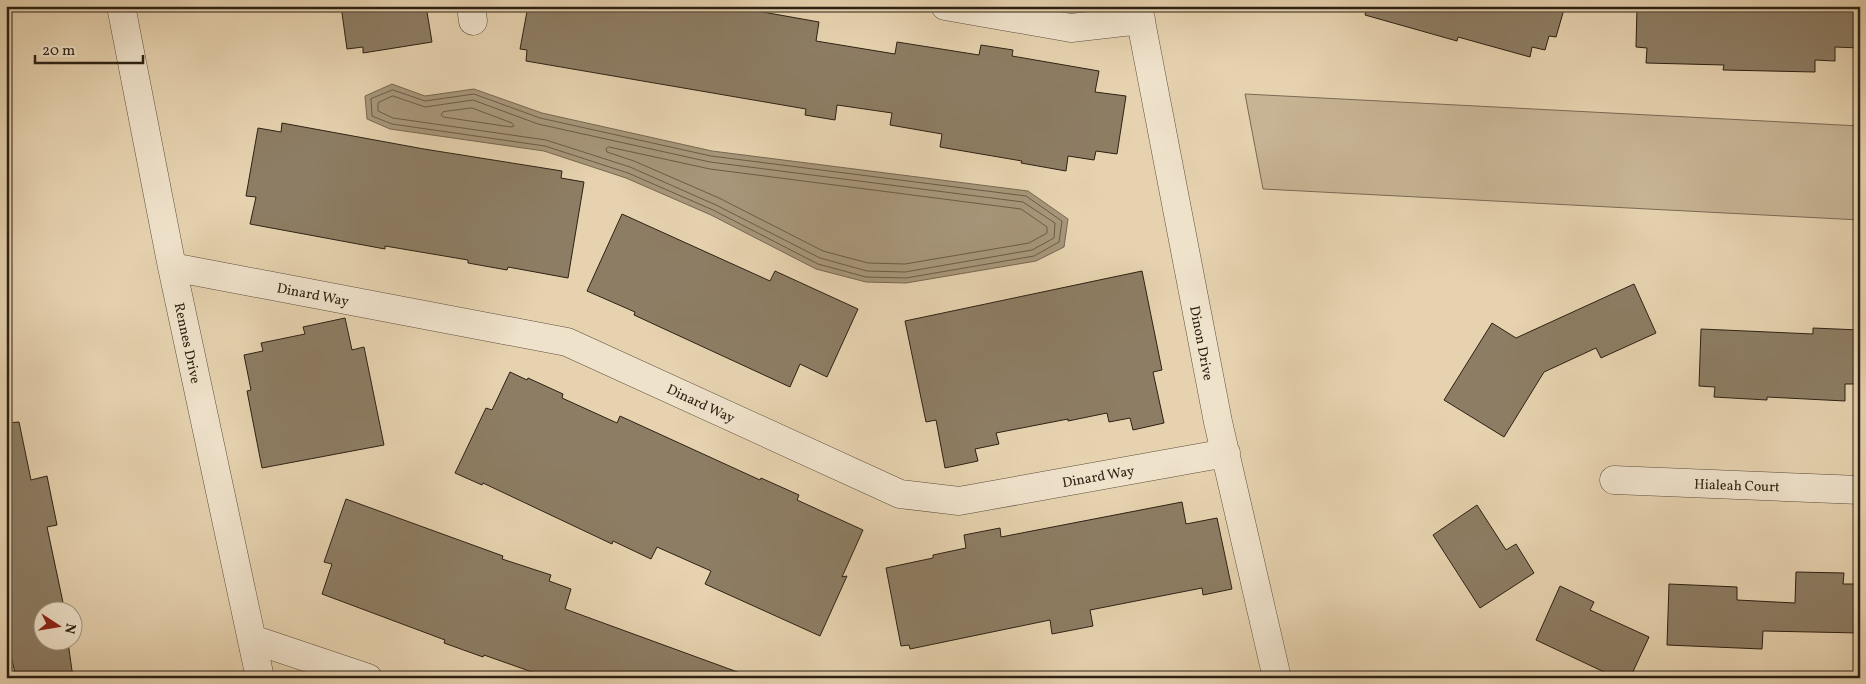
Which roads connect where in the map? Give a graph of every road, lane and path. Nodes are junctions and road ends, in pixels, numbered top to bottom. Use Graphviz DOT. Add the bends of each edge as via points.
graph roads {
  1 [pos="121,6"];
  2 [pos="945,6"];
  3 [pos="1139,13"];
  4 [pos="172,267"];
  5 [pos="1226,453"];
  6 [pos="1614,480"];
  7 [pos="1860,490"];
  8 [pos="252,638"];
  9 [pos="260,678"];
  10 [pos="368,678"];
  11 [pos="1276,678"];
  1 -- 4 [label="street, Rennes Drive"];
  2 -- 3 [label="street" via="1071,28"];
  3 -- 5 [label="street, Dinon Drive"];
  4 -- 5 [label="street, Dinard Way" via="567,342 900,494 960,501"];
  4 -- 8 [label="street, Rennes Drive"];
  5 -- 11 [label="street, Dinon Drive"];
  6 -- 7 [label="street, Hialeah Court"];
  8 -- 9 [label="street, Rennes Drive"];
  8 -- 10 [label="street"];
}
